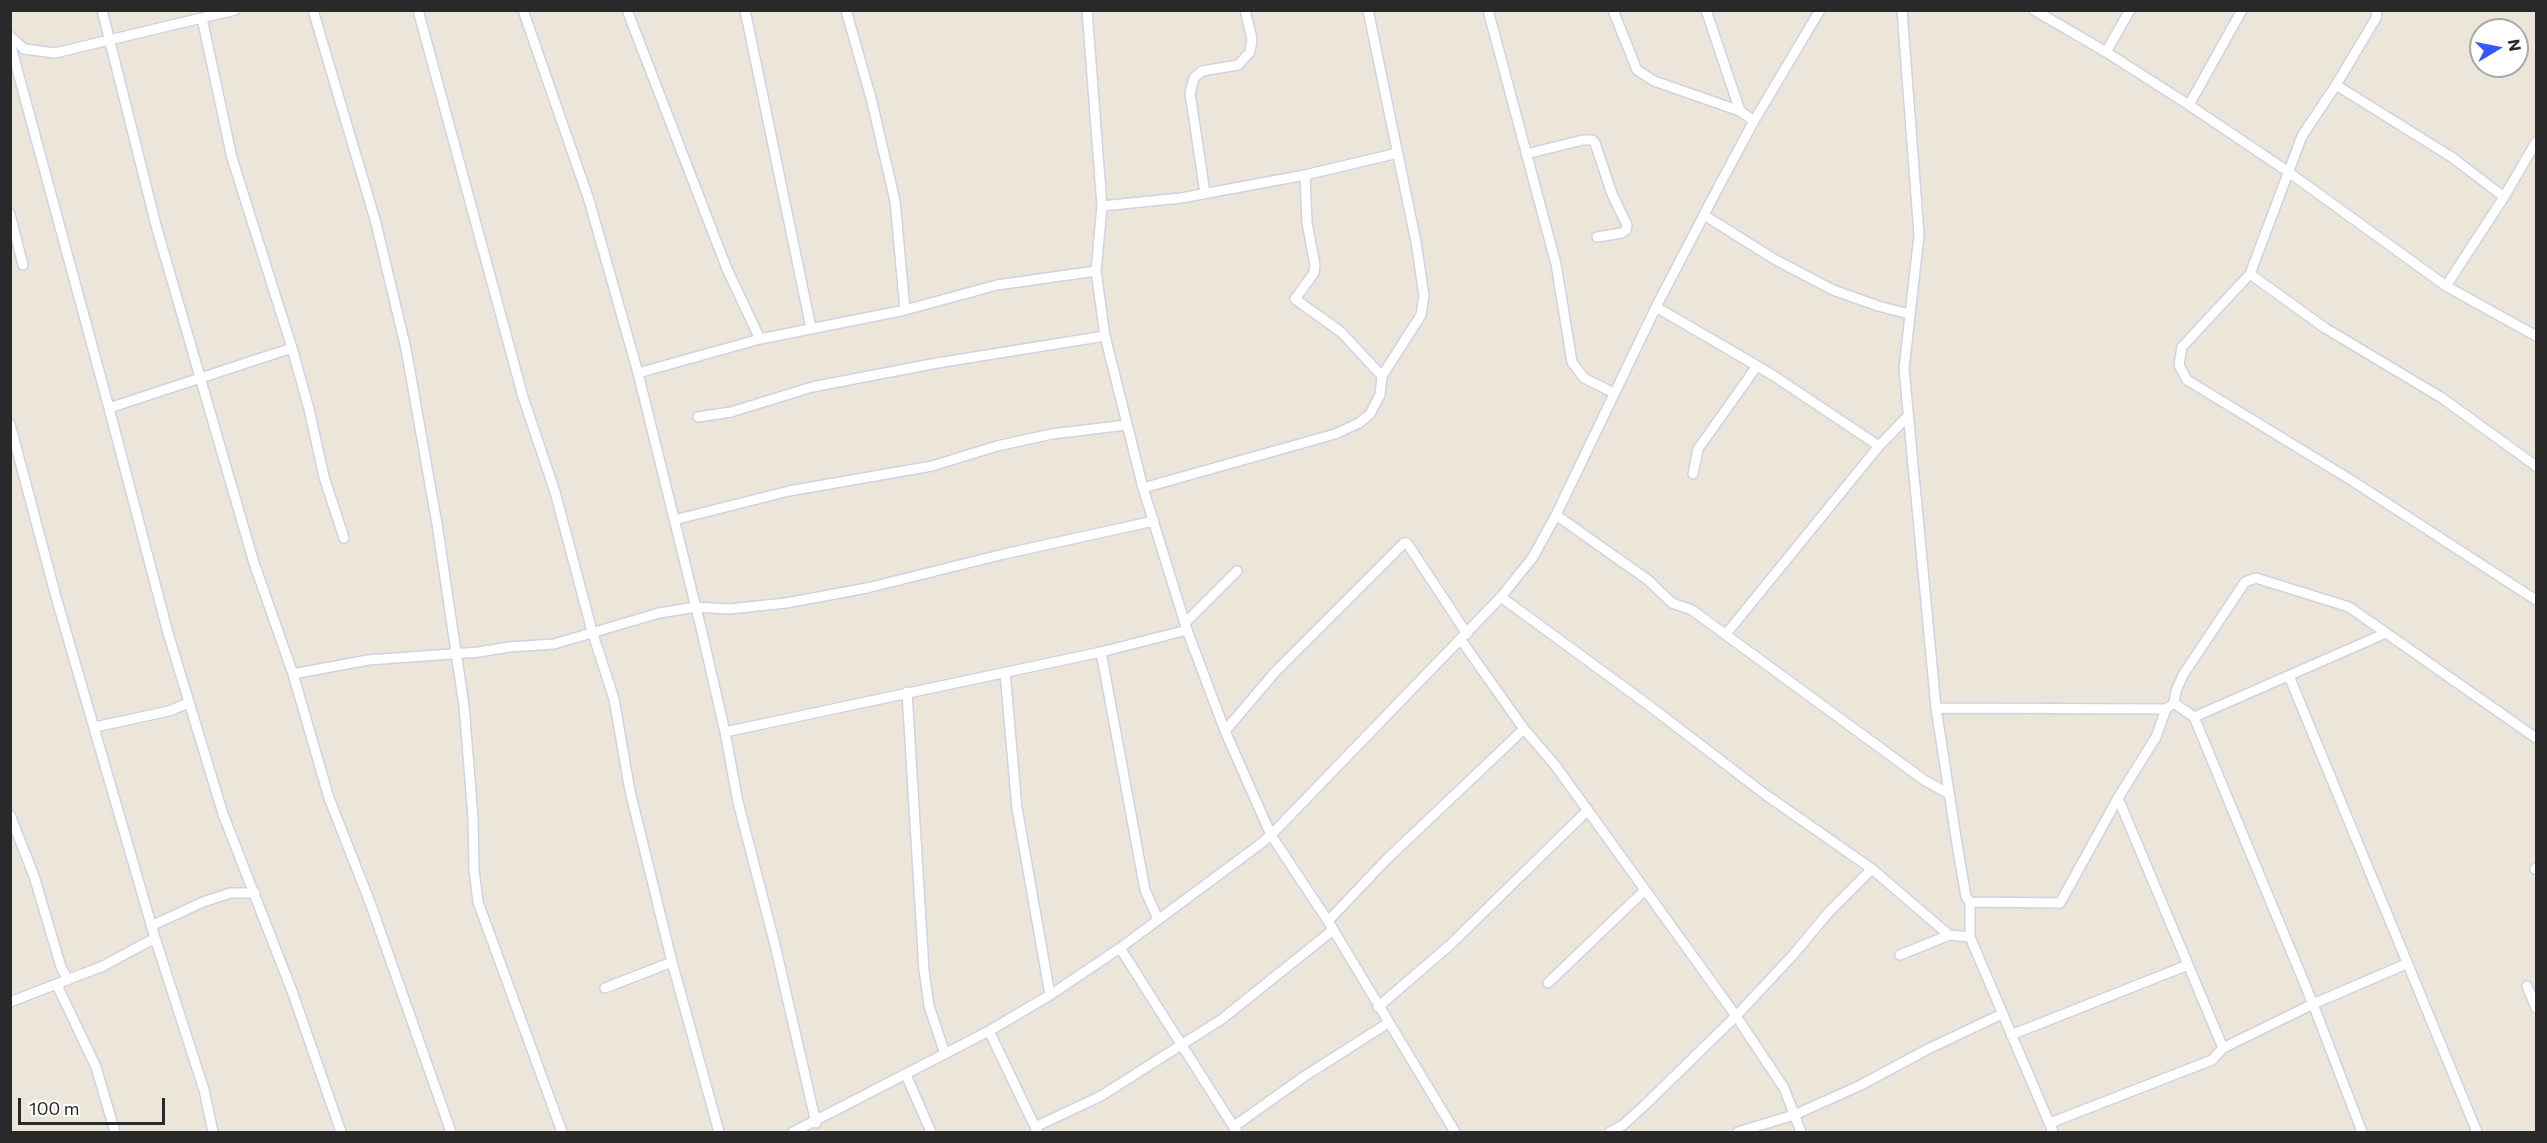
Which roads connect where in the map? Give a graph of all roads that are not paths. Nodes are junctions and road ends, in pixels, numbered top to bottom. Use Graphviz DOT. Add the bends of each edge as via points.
graph roads {
  1 [pos="102,10"];
  2 [pos="235,10"];
  3 [pos="313,10"];
  4 [pos="418,10"];
  5 [pos="522,10"];
  6 [pos="627,10"];
  7 [pos="745,10"];
  8 [pos="846,10"];
  9 [pos="1086,10"];
  10 [pos="1245,10"];
  11 [pos="1368,10"];
  12 [pos="1488,10"];
  13 [pos="1613,10"];
  14 [pos="1706,10"];
  15 [pos="1820,10"];
  16 [pos="1902,10"];
  17 [pos="2034,10"];
  18 [pos="2130,10"];
  19 [pos="2242,10"];
  20 [pos="2377,10"];
  21 [pos="202,18"];
  22 [pos="10,36"];
  23 [pos="109,41"];
  24 [pos="10,44"];
  25 [pos="2106,52"];
  26 [pos="13,69"];
  27 [pos="2336,85"];
  28 [pos="2189,105"];
  29 [pos="1740,111"];
  30 [pos="1754,121"];
  31 [pos="2536,142"];
  32 [pos="1398,153"];
  33 [pos="1526,154"];
  34 [pos="2287,171"];
  35 [pos="1305,175"];
  36 [pos="1205,193"];
  37 [pos="2504,196"];
  38 [pos="1102,206"];
  39 [pos="10,214"];
  40 [pos="1704,215"];
  41 [pos="1597,237"];
  42 [pos="23,265"];
  43 [pos="1096,271"];
  44 [pos="2250,274"];
  45 [pos="2445,286"];
  46 [pos="1656,307"];
  47 [pos="905,310"];
  48 [pos="1909,314"];
  49 [pos="812,328"];
  50 [pos="1105,336"];
  51 [pos="2536,336"];
  52 [pos="760,339"];
  53 [pos="292,348"];
  54 [pos="1757,366"];
  55 [pos="638,374"];
  56 [pos="200,376"];
  57 [pos="1382,376"];
  58 [pos="1614,393"];
  59 [pos="109,408"];
  60 [pos="698,417"];
  61 [pos="1907,417"];
  62 [pos="10,424"];
  63 [pos="1126,425"];
  64 [pos="1879,446"];
  65 [pos="2536,466"];
  66 [pos="1694,474"];
  67 [pos="1143,488"];
  68 [pos="1556,515"];
  69 [pos="674,520"];
  70 [pos="1154,521"];
  71 [pos="344,538"];
  72 [pos="1237,571"];
  73 [pos="1501,597"];
  74 [pos="2536,600"];
  75 [pos="696,607"];
  76 [pos="1186,626"];
  77 [pos="592,631"];
  78 [pos="2386,633"];
  79 [pos="1726,634"];
  80 [pos="1464,637"];
  81 [pos="1101,652"];
  82 [pos="455,654"];
  83 [pos="1005,673"];
  84 [pos="293,674"];
  85 [pos="2289,676"];
  86 [pos="907,692"];
  87 [pos="188,703"];
  88 [pos="2174,703"];
  89 [pos="1936,708"];
  90 [pos="2166,709"];
  91 [pos="2194,717"];
  92 [pos="95,727"];
  93 [pos="1524,729"];
  94 [pos="1225,731"];
  95 [pos="725,732"];
  96 [pos="2536,738"];
  97 [pos="1949,794"];
  98 [pos="2118,798"];
  99 [pos="1588,810"];
  100 [pos="10,815"];
  101 [pos="1271,835"];
  102 [pos="1872,868"];
  103 [pos="1645,890"];
  104 [pos="255,893"];
  105 [pos="1970,902"];
  106 [pos="1158,920"];
  107 [pos="1328,921"];
  108 [pos="151,926"];
  109 [pos="1333,930"];
  110 [pos="1948,935"];
  111 [pos="155,938"];
  112 [pos="1970,938"];
  113 [pos="1120,948"];
  114 [pos="1900,955"];
  115 [pos="672,962"];
  116 [pos="2406,964"];
  117 [pos="2188,965"];
  118 [pos="68,980"];
  119 [pos="1548,983"];
  120 [pos="57,985"];
  121 [pos="2527,986"];
  122 [pos="605,988"];
  123 [pos="1050,995"];
  124 [pos="10,1002"];
  125 [pos="2313,1004"];
  126 [pos="1378,1007"];
  127 [pos="2536,1008"];
  128 [pos="2002,1014"];
  129 [pos="1736,1016"];
  130 [pos="1388,1023"];
  131 [pos="989,1031"];
  132 [pos="2011,1035"];
  133 [pos="1180,1044"];
  134 [pos="2223,1048"];
  135 [pos="945,1054"];
  136 [pos="906,1074"];
  137 [pos="1794,1114"];
  138 [pos="816,1123"];
  139 [pos="2051,1128"];
  140 [pos="1036,1130"];
  141 [pos="1235,1130"];
  142 [pos="115,1132"];
  143 [pos="213,1132"];
  144 [pos="341,1132"];
  145 [pos="451,1132"];
  146 [pos="562,1132"];
  147 [pos="719,1132"];
  148 [pos="794,1132"];
  149 [pos="931,1132"];
  150 [pos="1455,1132"];
  151 [pos="1610,1132"];
  152 [pos="1738,1132"];
  153 [pos="1800,1132"];
  154 [pos="2362,1132"];
  155 [pos="2477,1132"];
  1 -- 23 [label="street"];
  2 -- 21 [label="street"];
  3 -- 82 [label="street" via="376,223 406,349"];
  4 -- 77 [label="street" via="523,398 555,492"];
  5 -- 55 [label="street" via="589,200"];
  6 -- 52 [label="street" via="727,269"];
  7 -- 49 [label="street"];
  8 -- 47 [label="street" via="895,201"];
  9 -- 38 [label="street"];
  10 -- 36 [label="street" via="1252,39 1250,52 1238,65 1202,71 1194,78 1190,93"];
  11 -- 32 [label="street"];
  12 -- 33 [label="street"];
  13 -- 29 [label="street" via="1637,70 1654,81"];
  14 -- 29 [label="street"];
  15 -- 30 [label="street"];
  16 -- 48 [label="street" via="1919,235"];
  17 -- 25 [label="street"];
  18 -- 25 [label="street"];
  19 -- 28 [label="street"];
  20 -- 27 [label="street"];
  21 -- 23 [label="street"];
  21 -- 53 [label="street" via="232,158"];
  22 -- 23 [label="street" via="24,49 56,53"];
  23 -- 56 [label="street"];
  24 -- 26 [label="street"];
  25 -- 28 [label="street"];
  26 -- 59 [label="street" via="67,244"];
  27 -- 34 [label="street" via="2302,136"];
  27 -- 37 [label="street" via="2452,158"];
  28 -- 34 [label="street"];
  29 -- 30 [label="street"];
  30 -- 40 [label="street"];
  31 -- 37 [label="street"];
  32 -- 35 [label="street"];
  32 -- 57 [label="street" via="1424,296 1421,315"];
  33 -- 41 [label="street" via="1584,140 1595,143 1627,225 1622,233"];
  33 -- 58 [label="street" via="1556,264 1572,362 1584,378"];
  34 -- 44 [label="street"];
  34 -- 45 [label="street"];
  35 -- 36 [label="street"];
  35 -- 57 [label="street" via="1307,223 1315,266 1294,299 1341,332"];
  36 -- 38 [label="street"];
  37 -- 45 [label="street"];
  38 -- 43 [label="street"];
  39 -- 42 [label="street"];
  40 -- 46 [label="street"];
  40 -- 48 [label="street" via="1833,290"];
  43 -- 47 [label="street" via="997,285"];
  43 -- 50 [label="street"];
  44 -- 65 [label="street" via="2325,328 2442,398"];
  44 -- 74 [label="street" via="2182,347 2179,365 2187,380"];
  45 -- 51 [label="street"];
  46 -- 54 [label="street"];
  46 -- 58 [label="street"];
  47 -- 49 [label="street"];
  48 -- 61 [label="street" via="1904,369"];
  49 -- 52 [label="street"];
  50 -- 60 [label="street" via="812,387 731,412"];
  50 -- 63 [label="street"];
  52 -- 55 [label="street"];
  53 -- 56 [label="street"];
  53 -- 71 [label="street" via="324,477"];
  54 -- 64 [label="street"];
  54 -- 66 [label="street" via="1698,449"];
  55 -- 69 [label="street"];
  56 -- 59 [label="street"];
  56 -- 84 [label="street" via="254,563"];
  57 -- 67 [label="street" via="1380,395 1370,414 1359,423 1335,434"];
  58 -- 68 [label="street"];
  59 -- 87 [label="street"];
  61 -- 64 [label="street"];
  61 -- 89 [label="street"];
  62 -- 92 [label="street"];
  63 -- 67 [label="street"];
  63 -- 69 [label="street" via="1052,434 932,466 789,491"];
  64 -- 79 [label="street"];
  67 -- 70 [label="street"];
  68 -- 73 [label="street" via="1533,557"];
  68 -- 79 [label="street" via="1648,580 1672,603 1692,610"];
  69 -- 75 [label="street"];
  70 -- 75 [label="street" via="867,588 786,603 729,609"];
  70 -- 76 [label="street"];
  72 -- 76 [label="street"];
  73 -- 80 [label="street"];
  73 -- 102 [label="street" via="1766,795"];
  75 -- 77 [label="street"];
  75 -- 95 [label="street"];
  76 -- 81 [label="street"];
  76 -- 94 [label="street"];
  77 -- 82 [label="street" via="554,644"];
  77 -- 115 [label="street" via="614,699 630,791"];
  78 -- 85 [label="street"];
  78 -- 88 [label="street" via="2349,607 2256,578 2245,582 2183,675"];
  78 -- 96 [label="street"];
  79 -- 97 [label="street" via="1924,780"];
  80 -- 93 [label="street"];
  80 -- 94 [label="street" via="1404,543 1276,671"];
  80 -- 101 [label="street"];
  81 -- 83 [label="street"];
  81 -- 106 [label="street" via="1143,879"];
  82 -- 84 [label="street" via="369,660"];
  82 -- 146 [label="street" via="464,706 478,902"];
  83 -- 86 [label="street"];
  83 -- 123 [label="street" via="1017,808"];
  84 -- 145 [label="street" via="329,798"];
  85 -- 91 [label="street"];
  85 -- 116 [label="street"];
  86 -- 95 [label="street"];
  86 -- 135 [label="street" via="924,970 929,1006"];
  87 -- 92 [label="street"];
  87 -- 104 [label="street" via="223,814"];
  88 -- 90 [label="street"];
  88 -- 91 [label="street"];
  89 -- 90 [label="street"];
  89 -- 97 [label="street"];
  90 -- 98 [label="street" via="2156,737"];
  91 -- 125 [label="street"];
  92 -- 108 [label="street"];
  93 -- 99 [label="street"];
  93 -- 107 [label="street" via="1387,859"];
  94 -- 101 [label="street"];
  95 -- 138 [label="street"];
  97 -- 105 [label="street"];
  98 -- 105 [label="street" via="2060,903"];
  98 -- 117 [label="street"];
  99 -- 103 [label="street"];
  99 -- 126 [label="street" via="1450,945"];
  100 -- 118 [label="street"];
  101 -- 106 [label="street"];
  101 -- 107 [label="street"];
  102 -- 110 [label="street"];
  102 -- 129 [label="street"];
  103 -- 119 [label="street"];
  103 -- 129 [label="street"];
  104 -- 108 [label="street" via="230,894 203,902"];
  104 -- 144 [label="street"];
  105 -- 112 [label="street"];
  106 -- 113 [label="street"];
  107 -- 109 [label="street"];
  108 -- 111 [label="street"];
  109 -- 126 [label="street"];
  109 -- 133 [label="street" via="1222,1019"];
  110 -- 112 [label="street"];
  110 -- 114 [label="street"];
  111 -- 118 [label="street"];
  111 -- 143 [label="street" via="204,1090"];
  112 -- 128 [label="street"];
  113 -- 123 [label="street"];
  113 -- 133 [label="street"];
  115 -- 122 [label="street"];
  115 -- 147 [label="street"];
  116 -- 125 [label="street"];
  116 -- 155 [label="street"];
  117 -- 132 [label="street"];
  117 -- 134 [label="street"];
  118 -- 120 [label="street"];
  120 -- 124 [label="street"];
  120 -- 142 [label="street" via="96,1067"];
  121 -- 127 [label="street"];
  123 -- 131 [label="street"];
  125 -- 134 [label="street"];
  125 -- 154 [label="street"];
  126 -- 130 [label="street"];
  128 -- 132 [label="street"];
  128 -- 137 [label="street"];
  129 -- 137 [label="street" via="1784,1088"];
  129 -- 151 [label="street" via="1647,1104"];
  130 -- 141 [label="street" via="1305,1076"];
  130 -- 150 [label="street"];
  131 -- 135 [label="street"];
  131 -- 140 [label="street"];
  132 -- 139 [label="street"];
  133 -- 140 [label="street" via="1101,1095"];
  133 -- 141 [label="street"];
  134 -- 139 [label="street" via="2212,1060"];
  135 -- 136 [label="street"];
  136 -- 138 [label="street"];
  136 -- 149 [label="street"];
  137 -- 152 [label="street"];
  137 -- 153 [label="street"];
  138 -- 148 [label="street"];
}
